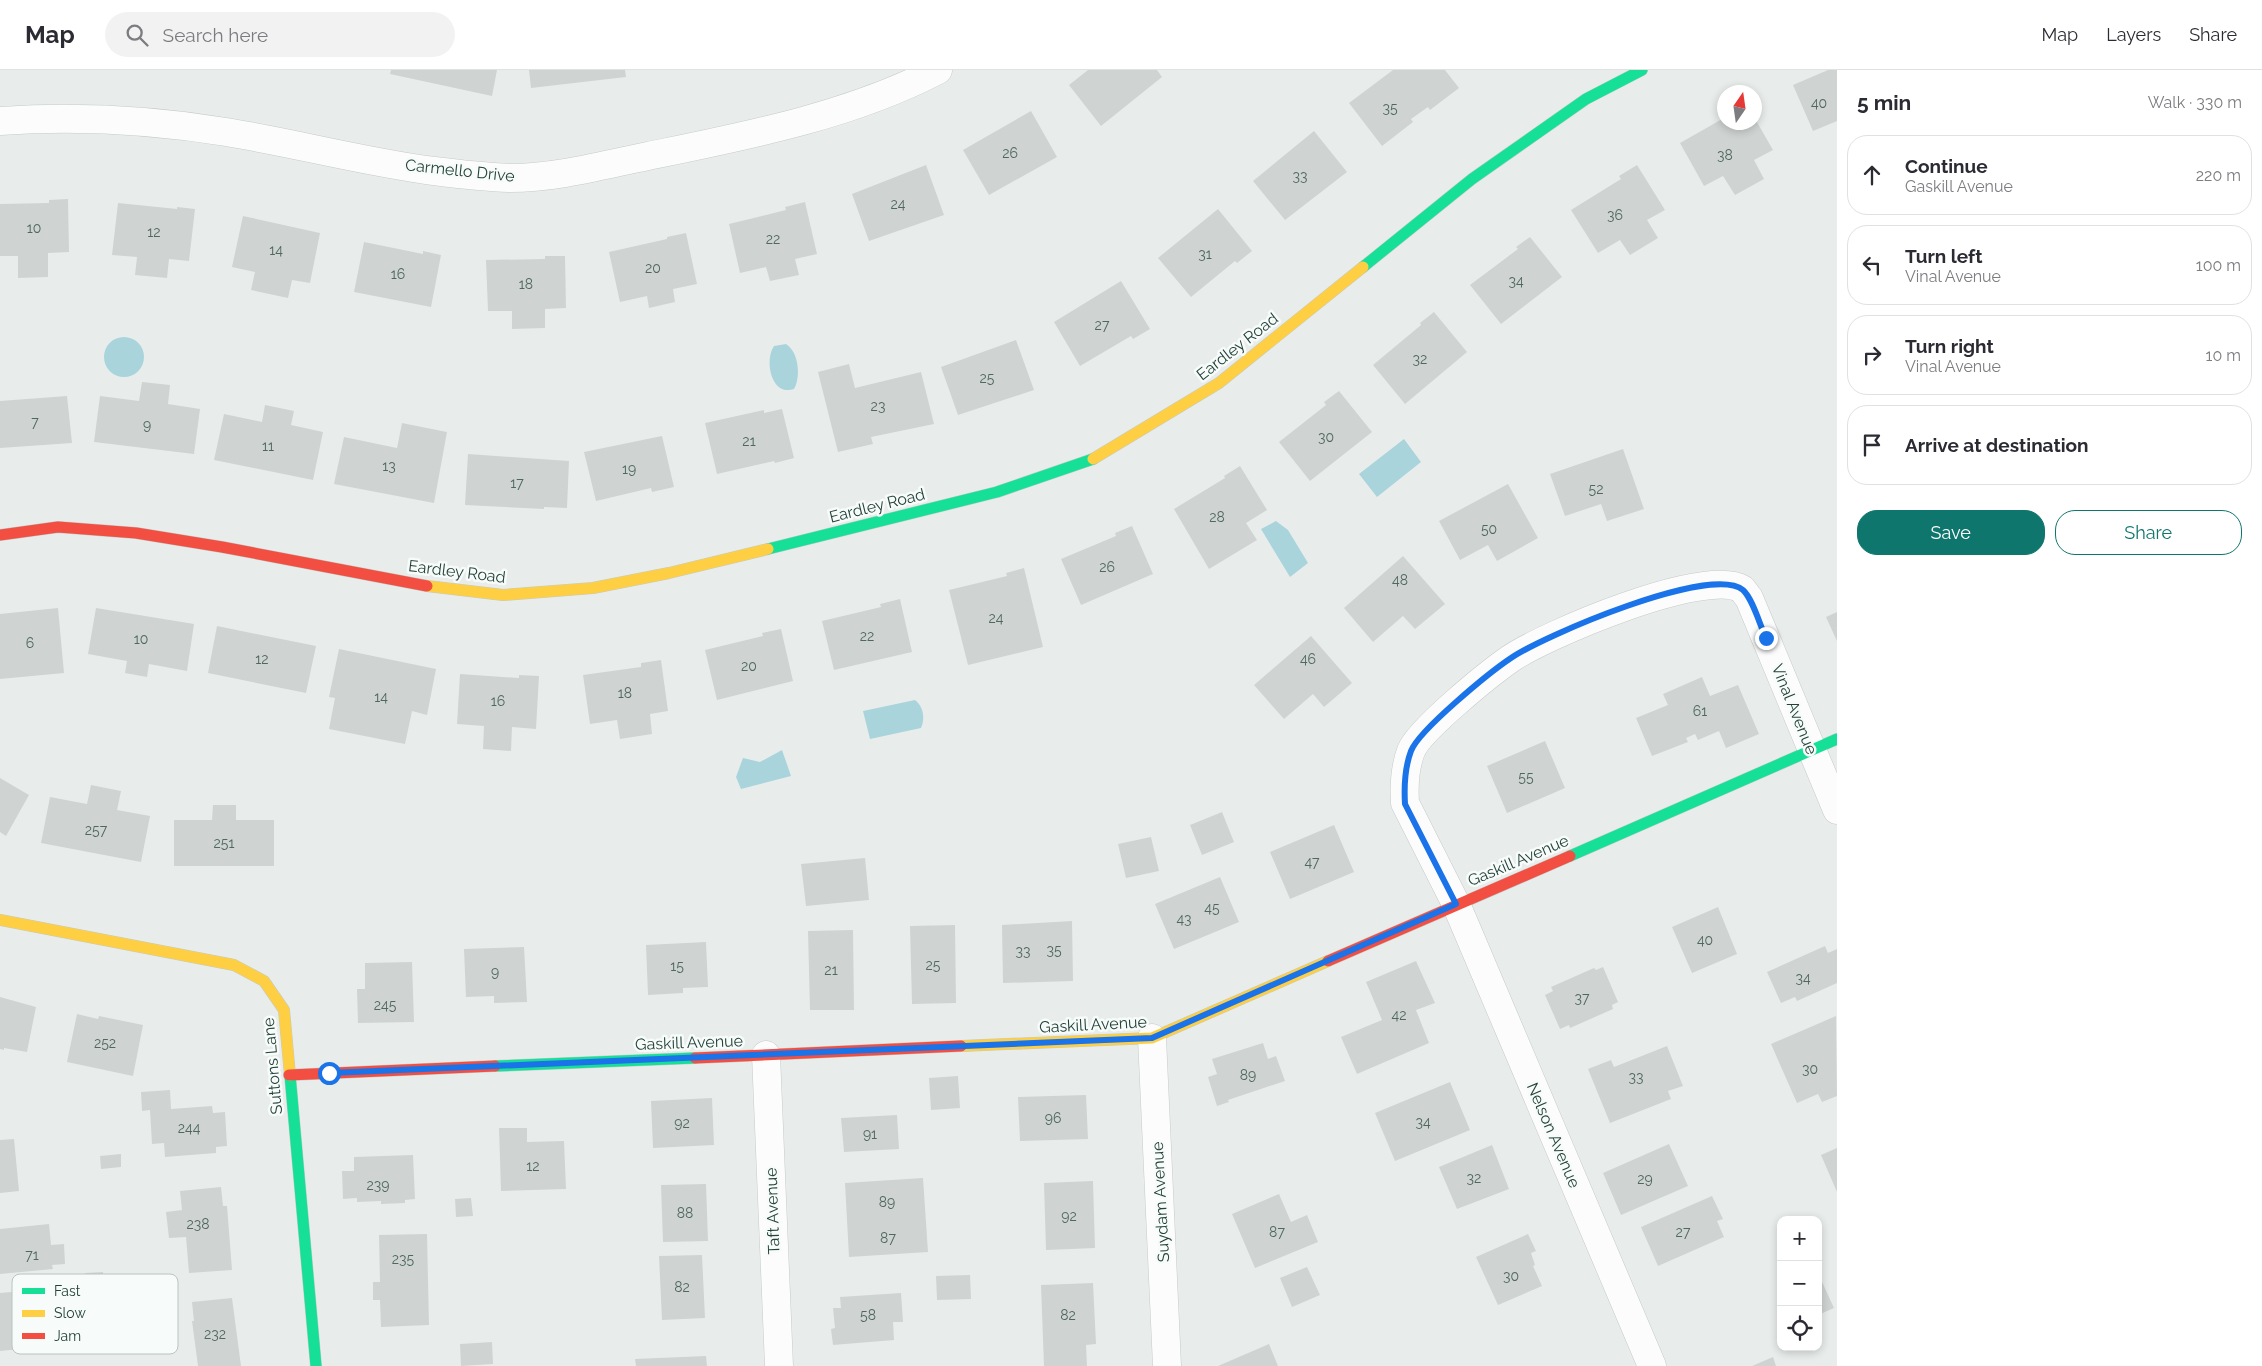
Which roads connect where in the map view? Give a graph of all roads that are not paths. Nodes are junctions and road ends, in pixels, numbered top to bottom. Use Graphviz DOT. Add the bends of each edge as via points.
graph roads {
  1 [pos="938,70"];
  2 [pos="1642,70"];
  3 [pos="0,121"];
  4 [pos="0,535"];
  5 [pos="1837,739"];
  6 [pos="1812,750"];
  7 [pos="1837,810"];
  8 [pos="1456,904"];
  9 [pos="0,920"];
  10 [pos="1152,1038"];
  11 [pos="766,1055"];
  12 [pos="289,1075"];
  13 [pos="316,1366"];
  14 [pos="779,1366"];
  15 [pos="1167,1366"];
  16 [pos="1652,1366"];
  1 -- 3 [label="street, Carmello Drive" via="912,84 844,109 710,144 570,172 511,178 433,171 224,132 144,122 64,118"];
  2 -- 4 [label="street, Eardley Road" via="1586,99 1472,179 1219,383 1095,458 996,492 670,573 593,588 503,595 418,585 136,533 58,527"];
  5 -- 6 [label="street, Gaskill Avenue"];
  6 -- 7 [label="street, Vinal Avenue"];
  6 -- 8 [label="street, Gaskill Avenue"];
  6 -- 8 [label="street, Vinal Avenue" via="1749,598 1742,590 1724,585 1678,590 1617,609 1511,658 1428,728 1411,750 1404,787 1405,804"];
  8 -- 10 [label="street, Gaskill Avenue"];
  8 -- 16 [label="street, Nelson Avenue"];
  9 -- 12 [label="street, Suttons Lane" via="234,965 264,981 284,1010"];
  10 -- 11 [label="street, Gaskill Avenue"];
  10 -- 15 [label="street, Suydam Avenue"];
  11 -- 12 [label="street, Gaskill Avenue"];
  11 -- 14 [label="street, Taft Avenue"];
  12 -- 13 [label="street, Suttons Lane"];
}
